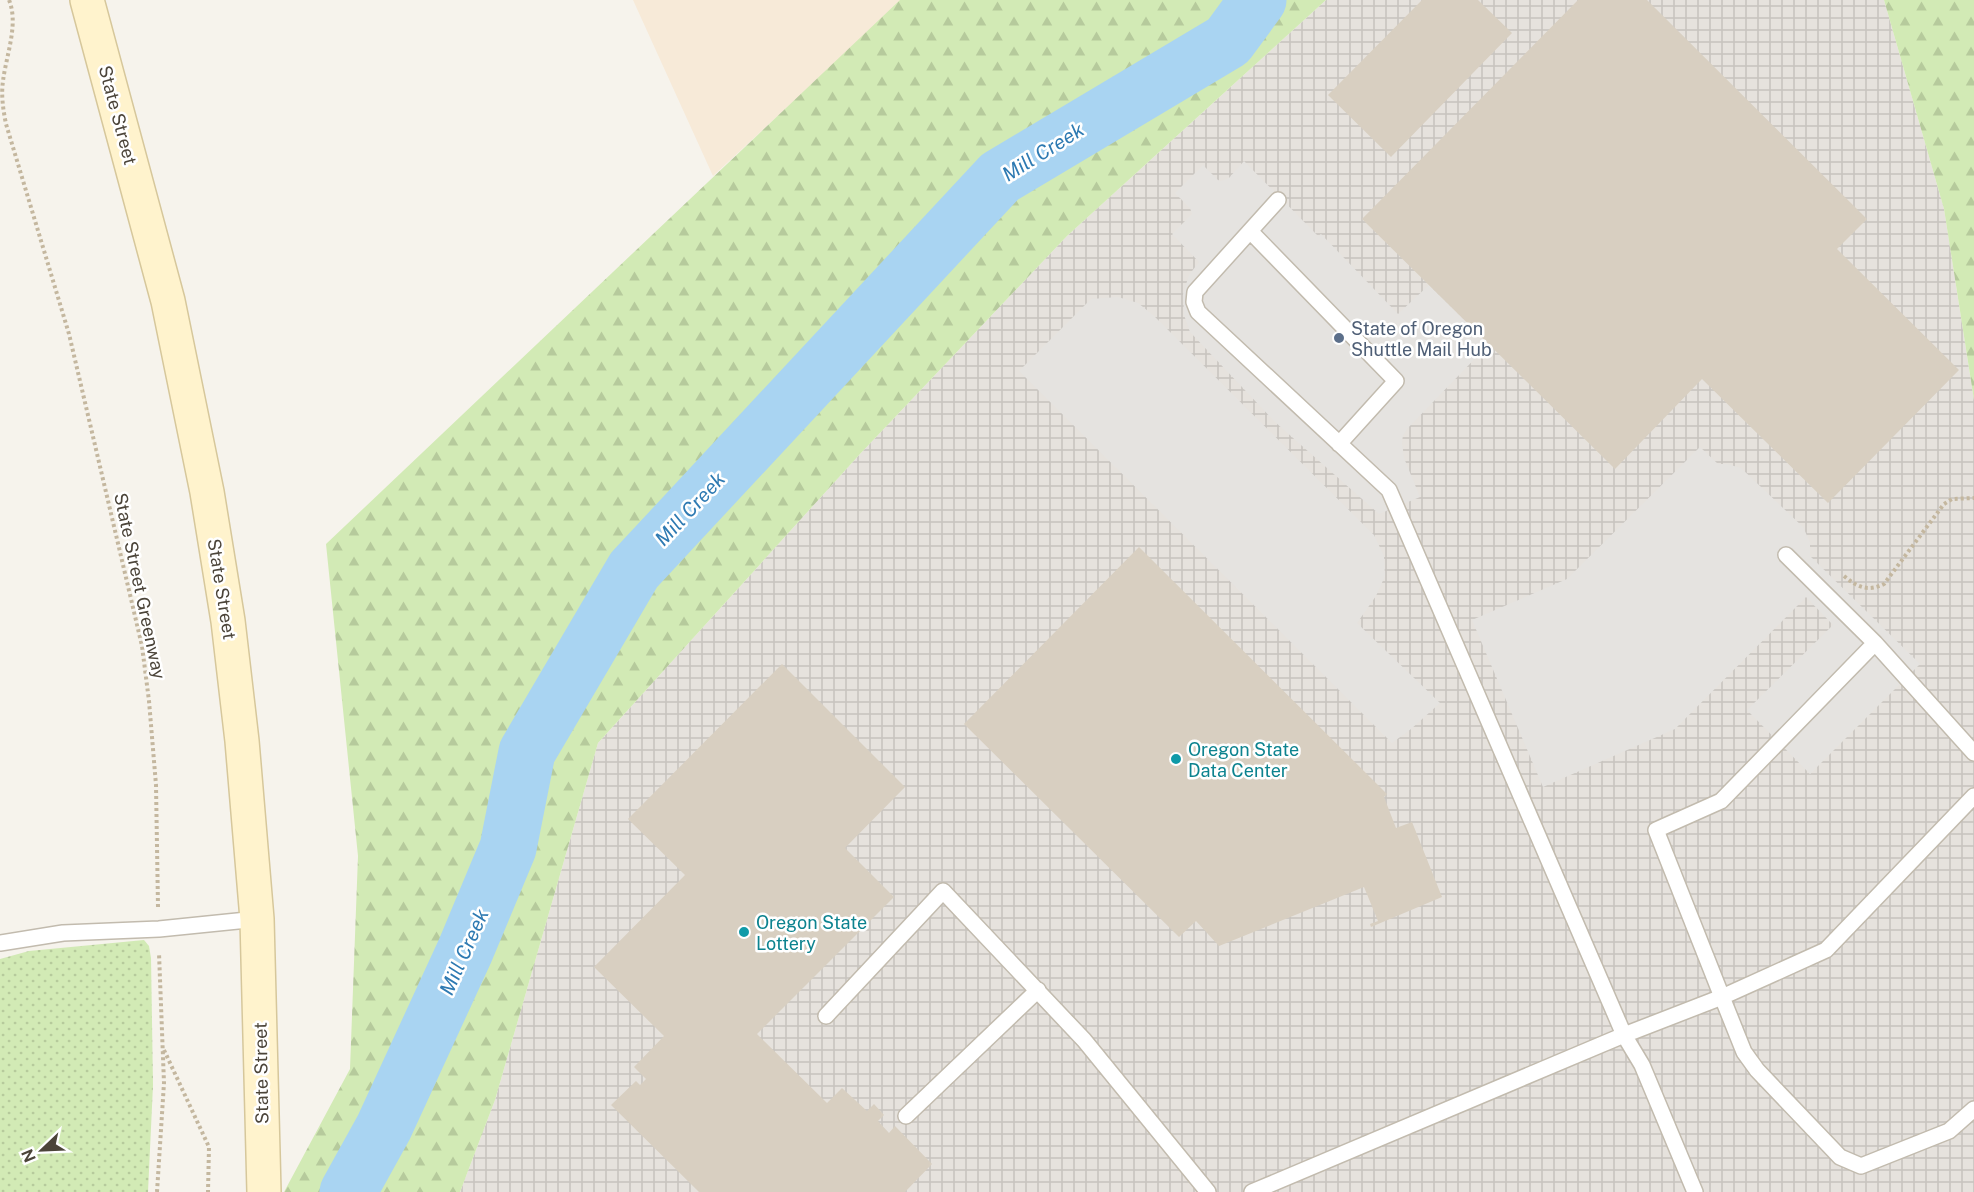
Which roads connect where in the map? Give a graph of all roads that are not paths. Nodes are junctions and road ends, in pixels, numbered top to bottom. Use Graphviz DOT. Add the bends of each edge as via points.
graph roads {
  1 [pos="87,0"];
  2 [pos="1278,200"];
  3 [pos="1250,231"];
  4 [pos="1339,444"];
  5 [pos="1786,555"];
  6 [pos="1875,643"];
  7 [pos="1974,753"];
  8 [pos="1974,796"];
  9 [pos="257,919"];
  10 [pos="0,944"];
  11 [pos="1038,990"];
  12 [pos="1722,998"];
  13 [pos="826,1016"];
  14 [pos="1624,1035"];
  15 [pos="1974,1109"];
  16 [pos="906,1116"];
  17 [pos="264,1192"];
  18 [pos="1208,1192"];
  19 [pos="1252,1192"];
  20 [pos="1695,1192"];
  1 -- 9 [label="main road, State Street" via="168,301 207,492 228,621"];
  2 -- 3 [label="lane"];
  3 -- 4 [label="lane" via="1396,381"];
  3 -- 4 [label="lane" via="1195,292 1198,312"];
  4 -- 14 [label="lane" via="1389,490"];
  5 -- 6 [label="lane"];
  6 -- 7 [label="lane"];
  6 -- 12 [label="lane" via="1721,801 1656,830"];
  8 -- 12 [label="lane" via="1826,950"];
  9 -- 10 [label="lane" via="63,933"];
  9 -- 17 [label="main road, State Street"];
  11 -- 13 [label="lane" via="943,891"];
  11 -- 16 [label="lane"];
  11 -- 18 [label="lane"];
  12 -- 14 [label="lane"];
  12 -- 15 [label="lane" via="1744,1052 1757,1070 1840,1157 1862,1166 1949,1131"];
  14 -- 19 [label="lane"];
  14 -- 20 [label="lane" via="1642,1065"];
}
